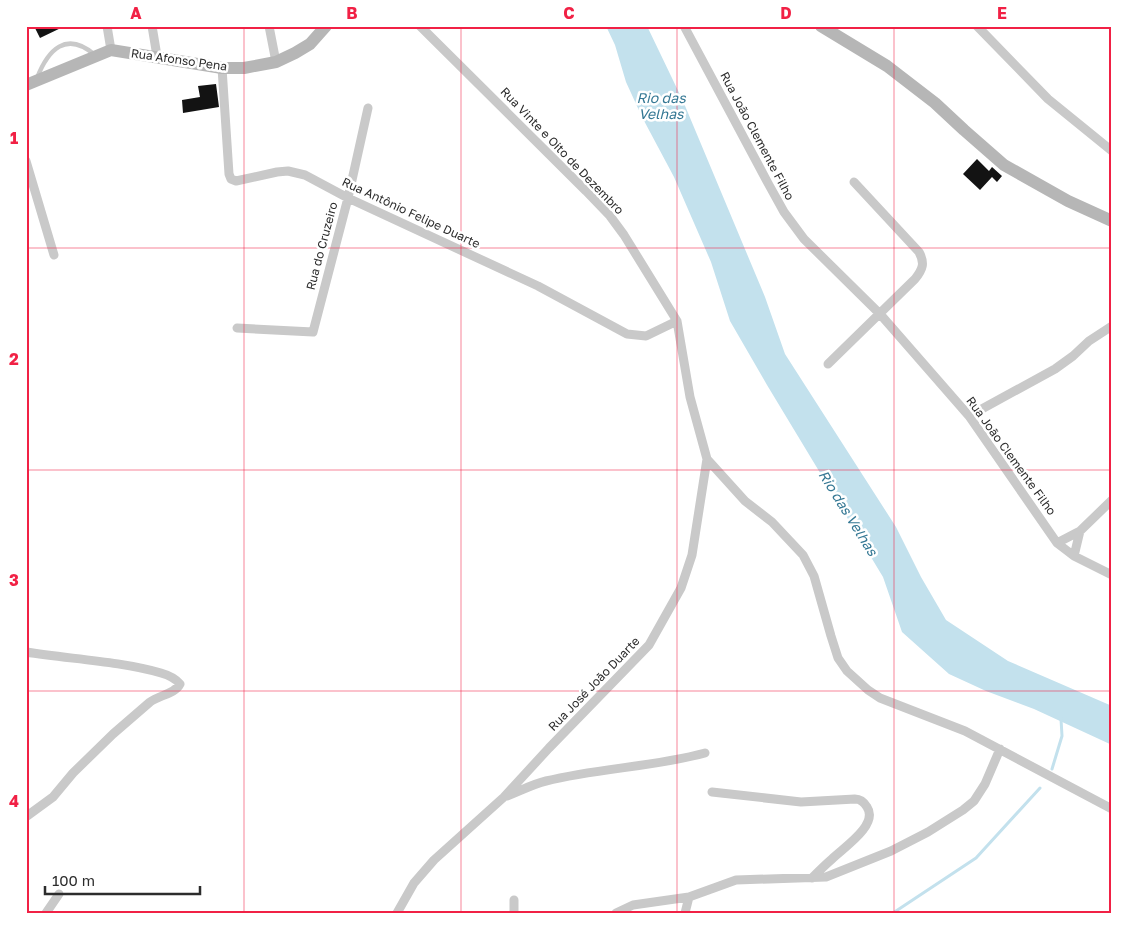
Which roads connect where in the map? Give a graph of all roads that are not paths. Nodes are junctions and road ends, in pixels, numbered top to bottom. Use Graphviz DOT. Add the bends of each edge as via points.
graph roads {
  1 [pos="107,26"];
  2 [pos="152,26"];
  3 [pos="269,26"];
  4 [pos="326,26"];
  5 [pos="420,26"];
  6 [pos="684,26"];
  7 [pos="821,26"];
  8 [pos="977,26"];
  9 [pos="111,50"];
  10 [pos="96,56"];
  11 [pos="157,56"];
  12 [pos="276,62"];
  13 [pos="222,68"];
  14 [pos="31,82"];
  15 [pos="368,108"];
  16 [pos="1112,151"];
  17 [pos="26,161"];
  18 [pos="854,182"];
  19 [pos="348,198"];
  20 [pos="1112,221"];
  21 [pos="54,255"];
  22 [pos="880,314"];
  23 [pos="677,321"];
  24 [pos="1112,326"];
  25 [pos="237,328"];
  26 [pos="828,364"];
  27 [pos="969,416"];
  28 [pos="707,459"];
  29 [pos="1112,500"];
  30 [pos="1080,531"];
  31 [pos="1057,544"];
  32 [pos="1074,556"];
  33 [pos="1112,575"];
  34 [pos="26,652"];
  35 [pos="1000,749"];
  36 [pos="705,753"];
  37 [pos="712,792"];
  38 [pos="504,797"];
  39 [pos="1112,809"];
  40 [pos="27,816"];
  41 [pos="812,878"];
  42 [pos="59,894"];
  43 [pos="689,898"];
  44 [pos="514,900"];
  45 [pos="46,913"];
  46 [pos="397,913"];
  47 [pos="514,913"];
  48 [pos="616,913"];
  49 [pos="685,913"];
  1 -- 9 [label="street"];
  2 -- 11 [label="street"];
  3 -- 12 [label="street"];
  4 -- 12 [label="main road, Rua Afonso Pena" via="302,49"];
  5 -- 23 [label="street, Rua Vinte e Oito de Dezembro" via="610,216"];
  6 -- 22 [label="street, Rua João Clemente Filho" via="784,212 804,239"];
  7 -- 20 [label="main road" via="887,66 935,103 1004,165 1068,202"];
  8 -- 16 [label="street" via="1048,99"];
  9 -- 10 [label="main road, Rua Afonso Pena"];
  9 -- 11 [label="main road, Rua Afonso Pena"];
  10 -- 14 [label="main road, Rua Afonso Pena"];
  10 -- 14 [label="lane" via="84,46 62,45 45,59"];
  11 -- 13 [label="main road, Rua Afonso Pena"];
  12 -- 13 [label="main road, Rua Afonso Pena"];
  13 -- 19 [label="street, Rua Antônio Felipe Duarte" via="230,179 236,181 292,171"];
  15 -- 19 [label="street, Rua do Cruzeiro"];
  17 -- 21 [label="street"];
  18 -- 22 [label="street" via="919,252 923,262 915,280"];
  19 -- 23 [label="street, Rua Antônio Felipe Duarte" via="538,286 627,334 646,336"];
  19 -- 25 [label="street, Rua do Cruzeiro" via="313,332"];
  22 -- 26 [label="street"];
  22 -- 27 [label="street, Rua João Clemente Filho"];
  23 -- 28 [label="street, Rua Vinte e Oito de Dezembro" via="690,397"];
  24 -- 27 [label="street" via="1056,369"];
  27 -- 31 [label="street, Rua João Clemente Filho"];
  28 -- 35 [label="street, Rua Vinte e Oito de Dezembro" via="803,555 814,576 838,658 854,679 880,698 965,731"];
  28 -- 38 [label="street, Rua José João Duarte" via="692,554 681,588 649,645"];
  29 -- 30 [label="street"];
  30 -- 31 [label="street"];
  30 -- 32 [label="street"];
  31 -- 32 [label="street, Rua João Clemente Filho"];
  32 -- 33 [label="street, Rua João Clemente Filho"];
  34 -- 40 [label="street" via="162,673 180,684 177,689 150,702 72,773 52,797"];
  35 -- 39 [label="street, Rua Vinte e Oito de Dezembro"];
  35 -- 41 [label="street" via="985,784 974,801 963,810 891,851 826,876"];
  36 -- 38 [label="street, Rua José João Duarte" via="544,781"];
  37 -- 41 [label="street" via="801,802 862,800 869,810 868,823"];
  38 -- 46 [label="street, Rua José João Duarte" via="434,860 414,883"];
  41 -- 43 [label="street" via="736,880"];
  42 -- 45 [label="street"];
  43 -- 48 [label="street" via="633,906"];
  43 -- 49 [label="street"];
  44 -- 47 [label="street"];
}
